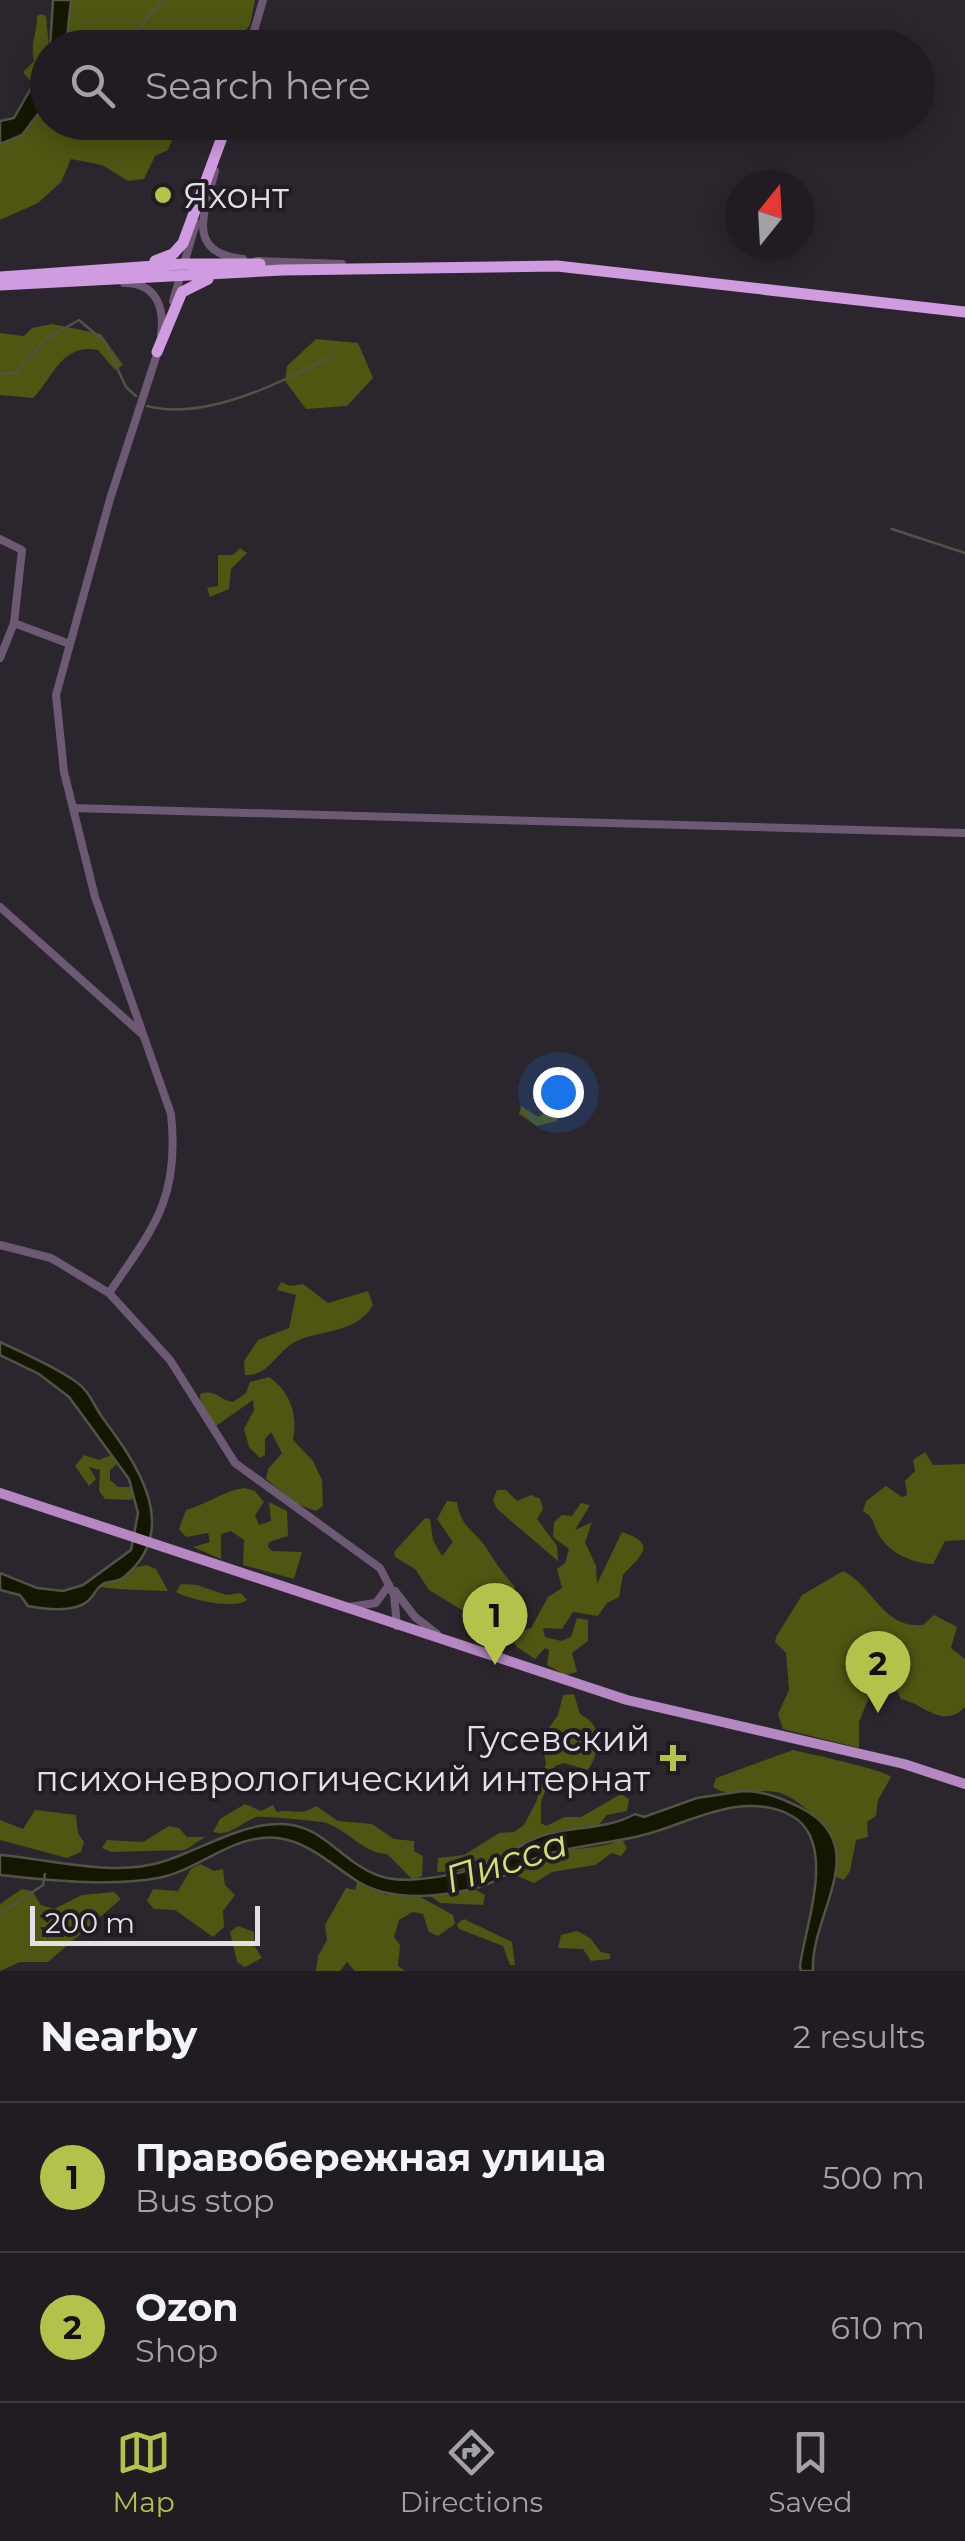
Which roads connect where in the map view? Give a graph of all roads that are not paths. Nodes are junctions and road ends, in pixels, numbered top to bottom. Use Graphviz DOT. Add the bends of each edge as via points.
graph roads {
  1 [pos="263,0"];
  2 [pos="254,30"];
  3 [pos="220,140"];
  4 [pos="221,140"];
  5 [pos="222,140"];
  6 [pos="352,267"];
  7 [pos="182,269"];
  8 [pos="4,281"];
  9 [pos="965,312"];
  10 [pos="157,352"];
  11 [pos="0,539"];
  12 [pos="14,622"];
  13 [pos="68,643"];
  14 [pos="0,658"];
  15 [pos="74,808"];
  16 [pos="965,833"];
  17 [pos="0,906"];
  18 [pos="143,1035"];
  19 [pos="0,1245"];
  20 [pos="109,1293"];
  21 [pos="0,1492"];
  22 [pos="389,1581"];
  23 [pos="340,1607"];
  24 [pos="397,1626"];
  25 [pos="454,1644"];
  26 [pos="965,1784"];
  1 -- 2 [label="street"];
  3 -- 8 [label="highway" via="191,228 173,254"];
  4 -- 7 [label="street"];
  5 -- 6 [label="street" via="202,223 208,246 231,258"];
  6 -- 7 [label="highway"];
  6 -- 9 [label="highway" via="576,268"];
  6 -- 10 [label="highway" via="196,281 182,292"];
  7 -- 8 [label="highway"];
  7 -- 10 [label="street"];
  8 -- 10 [label="street" via="144,286 163,316"];
  10 -- 13 [label="street"];
  11 -- 12 [label="street" via="22,550"];
  12 -- 13 [label="street"];
  12 -- 14 [label="street"];
  13 -- 15 [label="street" via="56,717"];
  15 -- 16 [label="street"];
  15 -- 18 [label="street" via="95,897"];
  17 -- 18 [label="street"];
  18 -- 20 [label="street" via="171,1114 174,1167 162,1212"];
  19 -- 20 [label="street" via="52,1258"];
  20 -- 22 [label="street" via="170,1360 235,1463 372,1560"];
  21 -- 23 [label="main road"];
  22 -- 23 [label="street" via="376,1604"];
  22 -- 24 [label="street"];
  22 -- 25 [label="street" via="415,1617"];
  23 -- 24 [label="main road"];
  24 -- 25 [label="main road"];
  25 -- 26 [label="main road" via="626,1700"];
}
